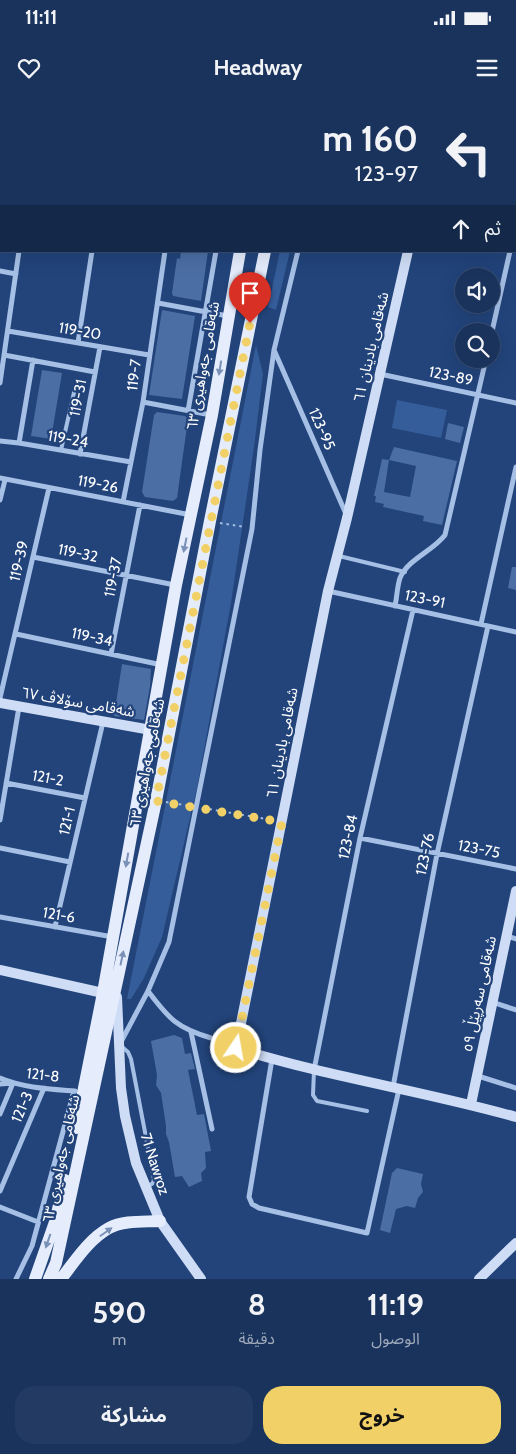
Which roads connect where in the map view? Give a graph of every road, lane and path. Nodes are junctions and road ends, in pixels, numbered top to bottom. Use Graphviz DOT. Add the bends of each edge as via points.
graph roads {
  1 [pos="19,252"];
  2 [pos="92,252"];
  3 [pos="165,252"];
  4 [pos="216,252"];
  5 [pos="240,252"];
  6 [pos="264,252"];
  7 [pos="298,252"];
  8 [pos="408,252"];
  9 [pos="510,252"];
  10 [pos="0,271"];
  11 [pos="16,274"];
  12 [pos="158,303"];
  13 [pos="206,312"];
  14 [pos="228,316"];
  15 [pos="494,323"];
  16 [pos="8,331"];
  17 [pos="78,343"];
  18 [pos="100,347"];
  19 [pos="274,350"];
  20 [pos="4,355"];
  21 [pos="149,356"];
  22 [pos="33,360"];
  23 [pos="484,368"];
  24 [pos="95,372"];
  25 [pos="380,374"];
  26 [pos="0,383"];
  27 [pos="75,388"];
  28 [pos="478,395"];
  29 [pos="143,402"];
  30 [pos="516,403"];
  31 [pos="188,411"];
  32 [pos="212,415"];
  33 [pos="0,441"];
  34 [pos="19,443"];
  35 [pos="62,450"];
  36 [pos="80,454"];
  37 [pos="131,462"];
  38 [pos="516,467"];
  39 [pos="3,479"];
  40 [pos="49,488"];
  41 [pos="0,500"];
  42 [pos="123,502"];
  43 [pos="140,505"];
  44 [pos="192,515"];
  45 [pos="347,518"];
  46 [pos="210,521"];
  47 [pos="252,529"];
  48 [pos="337,556"];
  49 [pos="33,557"];
  50 [pos="404,572"];
  51 [pos="126,576"];
  52 [pos="176,585"];
  53 [pos="328,591"];
  54 [pos="396,606"];
  55 [pos="413,610"];
  56 [pos="481,624"];
  57 [pos="488,626"];
  58 [pos="516,632"];
  59 [pos="16,634"];
  60 [pos="111,654"];
  61 [pos="162,665"];
  62 [pos="0,698"];
  63 [pos="0,703"];
  64 [pos="19,707"];
  65 [pos="103,722"];
  66 [pos="151,730"];
  67 [pos="6,783"];
  68 [pos="85,798"];
  69 [pos="156,801"];
  70 [pos="196,807"];
  71 [pos="0,820"];
  72 [pos="282,822"];
  73 [pos="360,838"];
  74 [pos="0,848"];
  75 [pos="437,854"];
  76 [pos="70,862"];
  77 [pos="516,869"];
  78 [pos="516,891"];
  79 [pos="0,917"];
  80 [pos="55,927"];
  81 [pos="113,938"];
  82 [pos="511,938"];
  83 [pos="0,970"];
  84 [pos="116,983"];
  85 [pos="148,991"];
  86 [pos="103,993"];
  87 [pos="492,1002"];
  88 [pos="516,1010"];
  89 [pos="191,1032"];
  90 [pos="99,1037"];
  91 [pos="211,1038"];
  92 [pos="119,1044"];
  93 [pos="272,1059"];
  94 [pos="314,1070"];
  95 [pos="478,1076"];
  96 [pos="0,1078"];
  97 [pos="13,1083"];
  98 [pos="0,1084"];
  99 [pos="44,1088"];
  100 [pos="396,1088"];
  101 [pos="516,1088"];
  102 [pos="79,1091"];
  103 [pos="471,1104"];
  104 [pos="367,1111"];
  105 [pos="0,1114"];
  106 [pos="516,1117"];
  107 [pos="212,1129"];
  108 [pos="145,1188"];
  109 [pos="0,1191"];
  110 [pos="0,1207"];
  111 [pos="38,1222"];
  112 [pos="160,1222"];
  113 [pos="516,1243"];
  114 [pos="16,1279"];
  115 [pos="35,1279"];
  116 [pos="49,1279"];
  117 [pos="61,1279"];
  118 [pos="201,1279"];
  119 [pos="479,1279"];
  1 -- 11 [label="street"];
  2 -- 17 [label="street"];
  3 -- 12 [label="street, 119-7"];
  4 -- 13 [label="street"];
  5 -- 14 [label="main road, شەقامی جەواهیری ٦٣"];
  6 -- 46 [label="main road, شەقامی جەواهیری ٦٣"];
  7 -- 19 [label="street"];
  8 -- 25 [label="street, شەقامی بادینان ٦١"];
  9 -- 15 [label="street"];
  10 -- 11 [label="street"];
  11 -- 16 [label="street"];
  12 -- 13 [label="street"];
  12 -- 21 [label="street, 119-7"];
  13 -- 14 [label="street"];
  13 -- 31 [label="street"];
  14 -- 32 [label="main road, شەقامی جەواهیری ٦٣, one-way"];
  16 -- 17 [label="street, 119-20"];
  16 -- 20 [label="street"];
  17 -- 18 [label="street, 119-20"];
  18 -- 21 [label="street, 119-20"];
  18 -- 24 [label="street, 119-31"];
  19 -- 45 [label="street, 123-95"];
  19 -- 47 [label="street"];
  20 -- 22 [label="street"];
  20 -- 26 [label="street"];
  21 -- 29 [label="street, 119-7"];
  22 -- 24 [label="street"];
  22 -- 34 [label="street"];
  23 -- 28 [label="street"];
  24 -- 36 [label="street, 119-31"];
  25 -- 28 [label="street, 123-89"];
  25 -- 45 [label="street, شەقامی بادینان ٦١"];
  27 -- 35 [label="lane"];
  28 -- 30 [label="street, 123-89"];
  28 -- 50 [label="street" via="445,535"];
  29 -- 31 [label="street"];
  29 -- 37 [label="street, 119-7"];
  31 -- 32 [label="street"];
  32 -- 44 [label="main road, شەقامی جەواهیری ٦٣"];
  33 -- 34 [label="street, 119-24"];
  34 -- 35 [label="street, 119-24"];
  35 -- 36 [label="street, 119-24"];
  36 -- 37 [label="street, 119-24"];
  37 -- 42 [label="street, 119-7"];
  38 -- 56 [label="street"];
  39 -- 40 [label="street, 119-26"];
  39 -- 41 [label="street"];
  40 -- 42 [label="street, 119-26"];
  40 -- 49 [label="street, 119-39"];
  42 -- 43 [label="street, 119-26"];
  43 -- 44 [label="street, 119-26"];
  43 -- 51 [label="street, 119-37"];
  44 -- 52 [label="main road, شەقامی جەواهیری ٦٣, one-way"];
  45 -- 48 [label="street, شەقامی بادینان ٦١"];
  46 -- 47 [label="path"];
  46 -- 69 [label="main road, شەقامی جەواهیری ٦٣"];
  47 -- 70 [label="street"];
  48 -- 50 [label="lane"];
  48 -- 53 [label="street, شەقامی بادینان ٦١"];
  49 -- 51 [label="street, 119-32"];
  49 -- 59 [label="street, 119-39"];
  50 -- 54 [label="street" via="400,578"];
  51 -- 52 [label="street, 119-32"];
  51 -- 60 [label="street, 119-37"];
  52 -- 61 [label="main road, شەقامی جەواهیری ٦٣"];
  53 -- 54 [label="street, 123-91"];
  53 -- 72 [label="street, شەقامی بادینان ٦١"];
  54 -- 55 [label="street, 123-91"];
  55 -- 56 [label="street, 123-91"];
  55 -- 73 [label="street, 123-84"];
  56 -- 57 [label="street, 123-91"];
  57 -- 58 [label="street, 123-91"];
  57 -- 75 [label="street, 123-76"];
  59 -- 60 [label="street, 119-34"];
  59 -- 62 [label="street, 119-39"];
  60 -- 61 [label="street, 119-34"];
  61 -- 66 [label="main road, شەقامی جەواهیری ٦٣"];
  63 -- 64 [label="street, شەقامی سۆلاڤ ٦٧"];
  64 -- 65 [label="street, شەقامی سۆلاڤ ٦٧"];
  64 -- 67 [label="street"];
  65 -- 66 [label="street, شەقامی سۆلاڤ ٦٧"];
  65 -- 68 [label="street, 121-1"];
  66 -- 81 [label="main road, شەقامی جەواهیری ٦٣, one-way"];
  67 -- 68 [label="street, 121-2"];
  67 -- 71 [label="street"];
  68 -- 76 [label="street, 121-1"];
  69 -- 70 [label="path"];
  84 -- 69 [label="main road, شەقامی جەواهیری ٦٣, one-way"];
  70 -- 72 [label="path"];
  70 -- 85 [label="street" via="169,942"];
  72 -- 93 [label="street, شەقامی بادینان ٦١" via="236,1048"];
  73 -- 75 [label="street, 123-75"];
  73 -- 94 [label="street, 123-84"];
  74 -- 76 [label="street"];
  75 -- 77 [label="street, 123-75"];
  75 -- 100 [label="street, 123-76"];
  76 -- 80 [label="street, 121-1"];
  78 -- 82 [label="street, شەقامی سەرپێڵ ٥٩"];
  79 -- 80 [label="street, 121-6"];
  80 -- 81 [label="street, 121-6"];
  81 -- 86 [label="main road, شەقامی جەواهیری ٦٣"];
  82 -- 87 [label="street, شەقامی سەرپێڵ ٥٩"];
  83 -- 86 [label="street"];
  84 -- 90 [label="main road, شەقامی جەواهیری ٦٣"];
  84 -- 92 [label="street, 71 Nawroz"];
  85 -- 89 [label="street" via="179,1026"];
  85 -- 92 [label="street"];
  86 -- 90 [label="main road, شەقامی جەواهیری ٦٣"];
  87 -- 88 [label="street"];
  87 -- 95 [label="street, شەقامی سەرپێڵ ٥٩"];
  89 -- 91 [label="street"];
  89 -- 107 [label="street"];
  90 -- 102 [label="main road, شەقامی جەواهیری ٦٣"];
  90 -- 116 [label="main road, شەقامی جەواهیری ٦٣" via="56,1263"];
  92 -- 108 [label="street, 71 Nawroz" via="125,1116"];
  92 -- 108 [label="lane" via="131,1059 154,1179"];
  93 -- 94 [label="street, شەقامی بادینان ٦١"];
  93 -- 100 [label="street, 123-76" via="248,1197 252,1204 277,1212 367,1233"];
  94 -- 100 [label="street, شەقامی بادینان ٦١"];
  94 -- 104 [label="lane" via="313,1095 317,1101"];
  95 -- 101 [label="street"];
  95 -- 103 [label="street, شەقامی سەرپێڵ ٥٩"];
  96 -- 97 [label="street, 121-8"];
  97 -- 98 [label="street"];
  97 -- 99 [label="street, 121-8"];
  97 -- 105 [label="street"];
  99 -- 102 [label="street, 121-8"];
  99 -- 109 [label="street, 121-3"];
  100 -- 103 [label="street, شەقامی بادینان ٦١"];
  102 -- 111 [label="street"];
  102 -- 115 [label="main road, شەقامی جەواهیری ٦٣, one-way" via="55,1222"];
  103 -- 106 [label="street, شەقامی بادینان ٦١"];
  108 -- 112 [label="street, 71 Nawroz"];
  110 -- 111 [label="street"];
  111 -- 114 [label="street" via="32,1246"];
  117 -- 112 [label="main road, one-way" via="87,1246 110,1228 128,1223"];
  112 -- 118 [label="street, 71 Nawroz"];
  113 -- 119 [label="street"];
}
